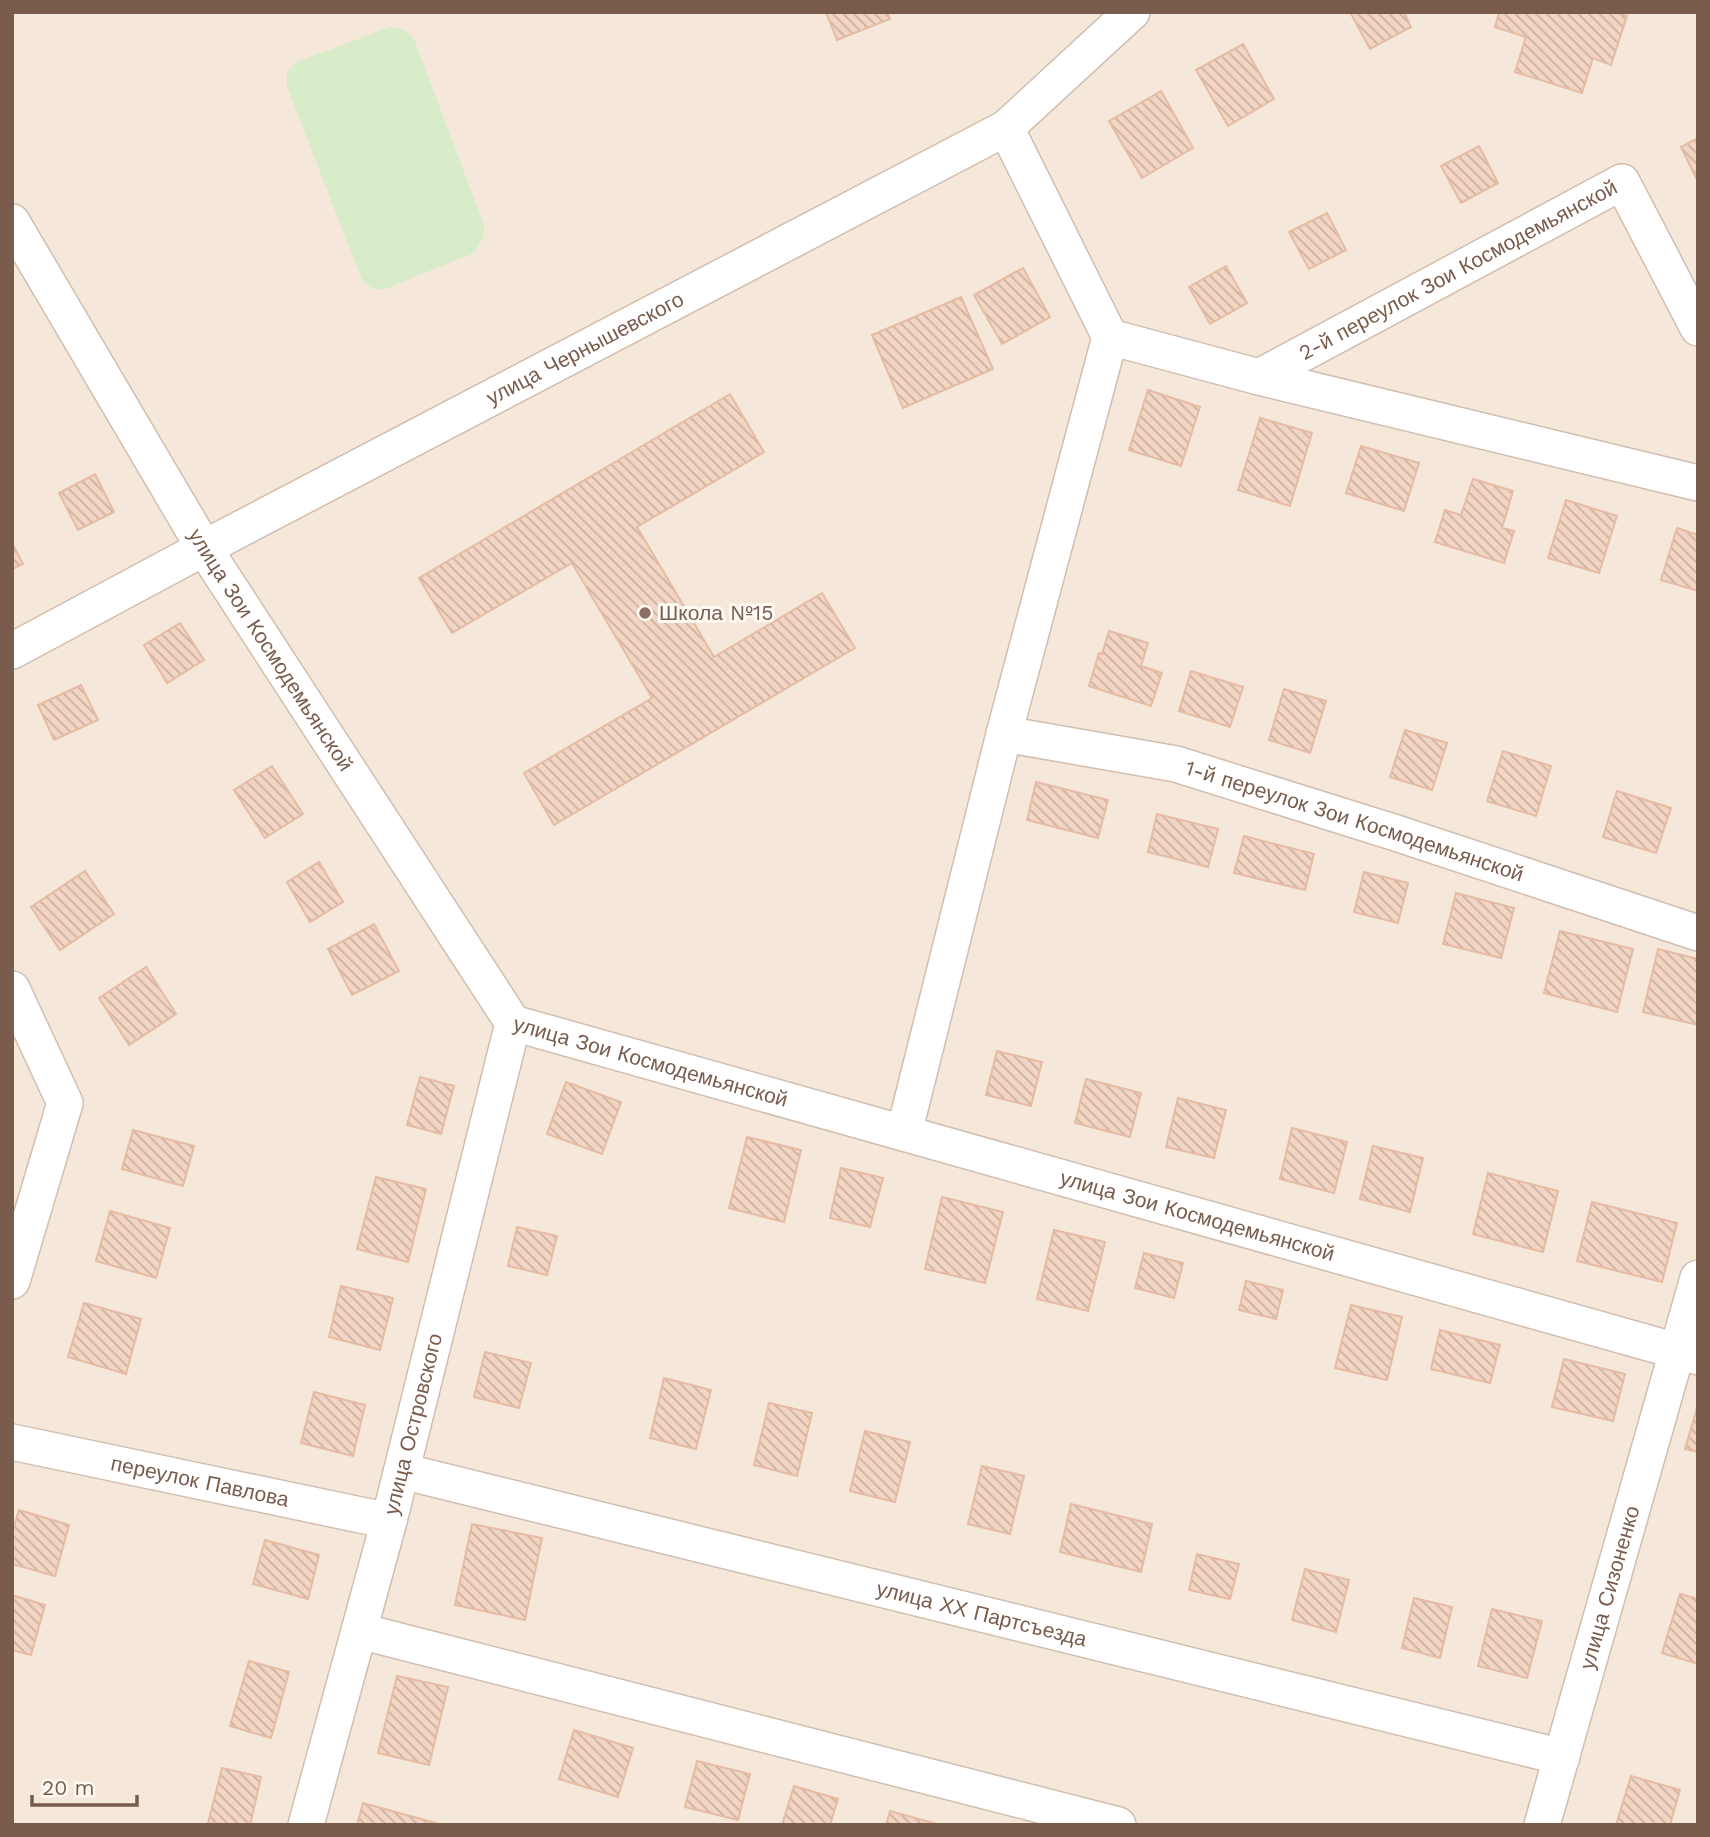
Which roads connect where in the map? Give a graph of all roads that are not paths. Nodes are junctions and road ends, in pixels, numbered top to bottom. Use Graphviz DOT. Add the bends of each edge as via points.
graph roads {
  1 [pos="1132,12"];
  2 [pos="1006,128"];
  3 [pos="12,222"];
  4 [pos="1698,328"];
  5 [pos="1110,337"];
  6 [pos="1259,377"];
  7 [pos="1698,483"];
  8 [pos="204,548"];
  9 [pos="12,651"];
  10 [pos="1004,734"];
  11 [pos="1698,933"];
  12 [pos="12,989"];
  13 [pos="513,1023"];
  14 [pos="904,1133"];
  15 [pos="1698,1278"];
  16 [pos="12,1281"];
  17 [pos="1687,1354"];
  18 [pos="12,1442"];
  19 [pos="402,1471"];
  20 [pos="389,1521"];
  21 [pos="360,1631"];
  22 [pos="1562,1757"];
  23 [pos="306,1825"];
  24 [pos="1118,1825"];
  25 [pos="1542,1825"];
  1 -- 2 [label="street, улица Чернышевского"];
  2 -- 5 [label="street"];
  2 -- 8 [label="street, улица Чернышевского"];
  3 -- 8 [label="street, улица Зои Космодемьянской"];
  4 -- 6 [label="street, 2-й переулок Зои Космодемьянской" via="1622,182"];
  5 -- 6 [label="street, 2-й переулок Зои Космодемьянской"];
  5 -- 10 [label="street"];
  6 -- 7 [label="street, 2-й переулок Зои Космодемьянской"];
  8 -- 9 [label="street, улица Чернышевского"];
  8 -- 13 [label="street, улица Зои Космодемьянской"];
  10 -- 11 [label="street, 1-й переулок Зои Космодемьянской" via="1176,764"];
  10 -- 14 [label="street"];
  12 -- 16 [label="street" via="65,1103"];
  13 -- 14 [label="street, улица Зои Космодемьянской"];
  13 -- 19 [label="street, улица Островского"];
  14 -- 17 [label="street, улица Зои Космодемьянской"];
  15 -- 17 [label="street"];
  17 -- 22 [label="street, улица Сизоненко"];
  18 -- 20 [label="street, переулок Павлова"];
  19 -- 20 [label="street, улица Островского"];
  19 -- 22 [label="street, улица ХХ Партсъезда"];
  20 -- 21 [label="street, улица Островского"];
  21 -- 23 [label="street, улица Островского"];
  21 -- 24 [label="street"];
  22 -- 25 [label="street, улица Сизоненко"];
}
